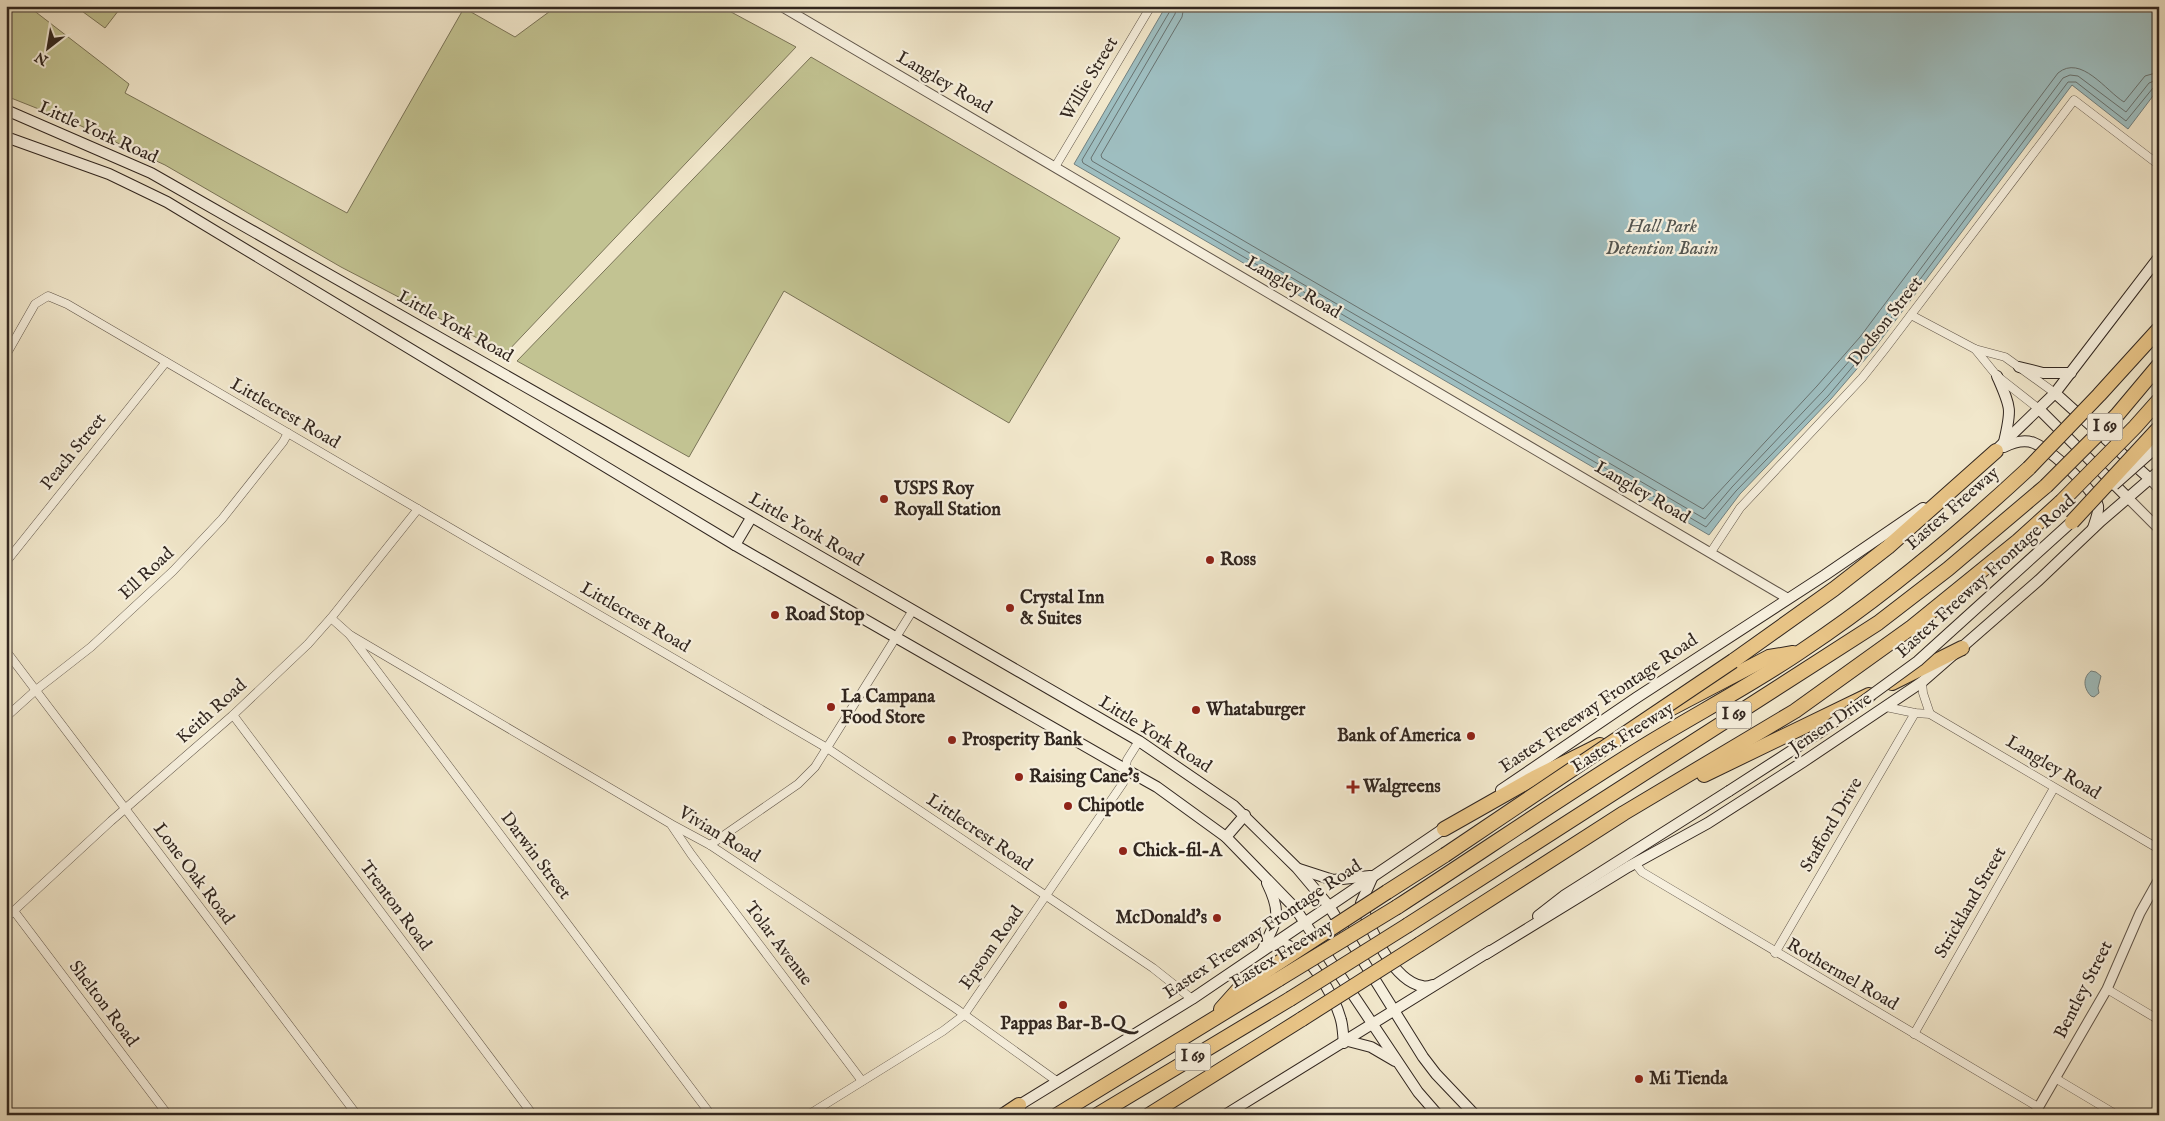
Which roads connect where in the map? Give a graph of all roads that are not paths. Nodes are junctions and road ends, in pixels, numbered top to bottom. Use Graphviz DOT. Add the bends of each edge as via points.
graph roads {
  1 [pos="781,6"];
  2 [pos="1151,6"];
  3 [pos="6,110"];
  4 [pos="6,137"];
  5 [pos="2159,164"];
  6 [pos="1055,168"];
  7 [pos="2159,258"];
  8 [pos="1911,314"];
  9 [pos="2159,329"];
  10 [pos="1975,349"];
  11 [pos="6,355"];
  12 [pos="166,362"];
  13 [pos="2159,365"];
  14 [pos="2019,367"];
  15 [pos="2071,373"];
  16 [pos="1997,376"];
  17 [pos="2055,393"];
  18 [pos="2159,400"];
  19 [pos="2039,410"];
  20 [pos="2159,428"];
  21 [pos="288,433"];
  22 [pos="2159,447"];
  23 [pos="1999,448"];
  24 [pos="2132,465"];
  25 [pos="2159,471"];
  26 [pos="2150,479"];
  27 [pos="2159,489"];
  28 [pos="2128,498"];
  29 [pos="418,509"];
  30 [pos="751,518"];
  31 [pos="2072,522"];
  32 [pos="2092,529"];
  33 [pos="2159,529"];
  34 [pos="735,545"];
  35 [pos="1711,552"];
  36 [pos="6,562"];
  37 [pos="1787,598"];
  38 [pos="913,610"];
  39 [pos="331,618"];
  40 [pos="350,635"];
  41 [pos="896,637"];
  42 [pos="1962,648"];
  43 [pos="6,651"];
  44 [pos="1801,651"];
  45 [pos="1922,682"];
  46 [pos="36,690"];
  47 [pos="1886,707"];
  48 [pos="1915,713"];
  49 [pos="233,714"];
  50 [pos="1930,714"];
  51 [pos="6,717"];
  52 [pos="1139,741"];
  53 [pos="828,748"];
  54 [pos="1126,769"];
  55 [pos="2054,788"];
  56 [pos="125,809"];
  57 [pos="1624,813"];
  58 [pos="1245,815"];
  59 [pos="671,824"];
  60 [pos="1444,829"];
  61 [pos="1226,837"];
  62 [pos="710,844"];
  63 [pos="2159,849"];
  64 [pos="1634,864"];
  65 [pos="1298,868"];
  66 [pos="1262,873"];
  67 [pos="1373,876"];
  68 [pos="2159,879"];
  69 [pos="1046,897"];
  70 [pos="1329,906"];
  71 [pos="14,911"];
  72 [pos="6,918"];
  73 [pos="1305,922"];
  74 [pos="1272,944"];
  75 [pos="1261,952"];
  76 [pos="1775,953"];
  77 [pos="1486,954"];
  78 [pos="1276,973"];
  79 [pos="1437,985"];
  80 [pos="2106,989"];
  81 [pos="1192,999"];
  82 [pos="1395,1011"];
  83 [pos="964,1015"];
  84 [pos="2159,1020"];
  85 [pos="1373,1024"];
  86 [pos="1914,1034"];
  87 [pos="1346,1042"];
  88 [pos="1398,1063"];
  89 [pos="2055,1078"];
  90 [pos="862,1081"];
  91 [pos="1058,1082"];
  92 [pos="1018,1105"];
  93 [pos="2036,1111"];
  94 [pos="168,1115"];
  95 [pos="357,1115"];
  96 [pos="533,1115"];
  97 [pos="711,1115"];
  98 [pos="808,1115"];
  99 [pos="1003,1115"];
  100 [pos="1057,1115"];
  101 [pos="1097,1115"];
  102 [pos="1149,1115"];
  103 [pos="1225,1115"];
  104 [pos="1438,1115"];
  105 [pos="1475,1115"];
  106 [pos="2117,1115"];
  1 -- 6 [label="street, Langley Road"];
  2 -- 6 [label="street, Willie Street"];
  3 -- 30 [label="main road, Little York Road" via="152,173"];
  4 -- 34 [label="main road, Little York Road" via="109,174 167,202"];
  5 -- 8 [label="street, Dodson Street" via="2074,100"];
  6 -- 35 [label="street, Langley Road"];
  7 -- 15 [label="main road, Eastex Freeway Frontage Road"];
  8 -- 10 [label="street"];
  8 -- 35 [label="street, Dodson Street" via="1862,378 1740,508"];
  9 -- 44 [label="highway, Eastex Freeway / I 69, bridge" via="2099,396 1982,512 1881,596"];
  10 -- 14 [label="street" via="2005,357"];
  10 -- 16 [label="street"];
  11 -- 12 [label="street, Littlecrest Road" via="35,304 48,296"];
  12 -- 21 [label="street, Littlecrest Road"];
  12 -- 36 [label="street, Peach Street"];
  13 -- 101 [label="highway, I 69, bridge" via="2117,415 2046,486 1878,623 1408,925"];
  14 -- 15 [label="main road" via="2043,373"];
  14 -- 17 [label="street"];
  15 -- 17 [label="main road, Eastex Freeway Frontage Road"];
  16 -- 19 [label="street"];
  16 -- 23 [label="main road" via="2009,403 2010,414"];
  17 -- 19 [label="main road, Eastex Freeway Frontage Road"];
  17 -- 24 [label="main road"];
  18 -- 57 [label="highway, I 69, bridge" via="2061,502 2018,541 1873,657 1796,711"];
  19 -- 23 [label="main road, Eastex Freeway Frontage Road"];
  19 -- 28 [label="main road"];
  20 -- 31 [label="highway, bridge"];
  21 -- 29 [label="street, Littlecrest Road"];
  21 -- 46 [label="street, Ell Road" via="222,519 174,571 91,647"];
  22 -- 24 [label="main road"];
  22 -- 31 [label="main road, Eastex Freeway Frontage Road, bridge"];
  23 -- 32 [label="main road" via="2024,441 2034,443 2047,452 2095,497 2098,508"];
  23 -- 37 [label="main road, Eastex Freeway Frontage Road" via="1914,515"];
  23 -- 78 [label="highway, bridge" via="1888,547 1834,589 1733,661 1387,892"];
  24 -- 26 [label="main road"];
  25 -- 26 [label="main road, Jensen Drive"];
  26 -- 27 [label="street"];
  26 -- 28 [label="main road, Jensen Drive"];
  28 -- 32 [label="main road, Jensen Drive"];
  28 -- 33 [label="street"];
  29 -- 39 [label="street, Keith Road"];
  29 -- 53 [label="street, Littlecrest Road"];
  30 -- 34 [label="main road"];
  30 -- 38 [label="main road, Little York Road"];
  31 -- 77 [label="main road, Eastex Freeway Frontage Road, bridge" via="1918,662 1822,731 1565,895"];
  32 -- 42 [label="main road, Jensen Drive"];
  34 -- 41 [label="main road, Little York Road"];
  35 -- 37 [label="street, Langley Road"];
  37 -- 60 [label="main road, Eastex Freeway Frontage Road"];
  38 -- 41 [label="street"];
  38 -- 52 [label="main road, Little York Road"];
  39 -- 40 [label="street, Darwin Street"];
  39 -- 49 [label="street, Keith Road"];
  40 -- 59 [label="street, Vivian Road"];
  40 -- 97 [label="street, Darwin Street"];
  41 -- 53 [label="street"];
  41 -- 54 [label="main road, Little York Road"];
  42 -- 45 [label="main road, Jensen Drive"];
  42 -- 57 [label="highway"];
  43 -- 46 [label="street, Lone Oak Road"];
  44 -- 60 [label="highway" via="1769,657 1534,778"];
  44 -- 78 [label="highway, Eastex Freeway / I 69, bridge" via="1642,747 1397,907"];
  45 -- 47 [label="main road, Jensen Drive"];
  45 -- 50 [label="street"];
  46 -- 51 [label="street, Ell Road"];
  46 -- 56 [label="street, Lone Oak Road"];
  47 -- 48 [label="street, Langley Road"];
  47 -- 64 [label="main road, Jensen Drive" via="1708,823"];
  48 -- 50 [label="street, Langley Road"];
  48 -- 76 [label="street, Stafford Drive"];
  49 -- 56 [label="street, Keith Road"];
  49 -- 96 [label="street, Trenton Road"];
  50 -- 55 [label="street, Langley Road"];
  52 -- 54 [label="street, Epsom Road" via="1127,760"];
  52 -- 58 [label="main road, Little York Road"];
  53 -- 62 [label="street" via="798,784"];
  53 -- 69 [label="street, Littlecrest Road"];
  54 -- 61 [label="main road, Little York Road" via="1157,787"];
  54 -- 69 [label="street, Epsom Road" via="1124,783"];
  55 -- 63 [label="street, Langley Road"];
  55 -- 86 [label="street, Strickland Street"];
  56 -- 71 [label="street, Keith Road"];
  56 -- 95 [label="street, Lone Oak Road"];
  57 -- 102 [label="highway, I 69, bridge"];
  58 -- 61 [label="main road"];
  58 -- 65 [label="main road, Little York Road"];
  59 -- 62 [label="street, Vivian Road"];
  59 -- 90 [label="street, Tolar Avenue" via="690,854"];
  60 -- 67 [label="main road, Eastex Freeway Frontage Road"];
  61 -- 66 [label="main road, Little York Road"];
  62 -- 83 [label="street, Vivian Road"];
  64 -- 76 [label="street, Rothermel Road"];
  64 -- 77 [label="main road, Jensen Drive"];
  65 -- 67 [label="main road" via="1333,880"];
  65 -- 70 [label="main road, Little York Road"];
  66 -- 73 [label="main road, Little York Road"];
  66 -- 75 [label="main road" via="1276,902 1277,915"];
  67 -- 70 [label="main road, Eastex Freeway Frontage Road"];
  67 -- 79 [label="main road" via="1361,904 1394,968 1422,987"];
  68 -- 80 [label="street, Bentley Street"];
  69 -- 81 [label="street, Littlecrest Road" via="1153,968"];
  69 -- 83 [label="street, Epsom Road"];
  70 -- 73 [label="main road, Eastex Freeway Frontage Road"];
  70 -- 82 [label="main road, Little York Road"];
  71 -- 72 [label="street, Keith Road"];
  71 -- 94 [label="street, Shelton Road"];
  73 -- 74 [label="main road, Eastex Freeway Frontage Road"];
  73 -- 85 [label="main road, Little York Road"];
  74 -- 75 [label="main road, Eastex Freeway Frontage Road"];
  74 -- 87 [label="main road" via="1292,947 1317,973 1337,1008"];
  75 -- 81 [label="main road, Eastex Freeway Frontage Road"];
  76 -- 86 [label="street, Rothermel Road"];
  77 -- 79 [label="main road, Eastex Freeway Frontage Road"];
  78 -- 100 [label="highway, Eastex Freeway / I 69" via="1210,1021"];
  79 -- 82 [label="main road, Eastex Freeway Frontage Road"];
  80 -- 84 [label="street"];
  80 -- 89 [label="street, Bentley Street"];
  81 -- 91 [label="main road, Eastex Freeway Frontage Road"];
  82 -- 85 [label="main road, Eastex Freeway Frontage Road"];
  82 -- 105 [label="main road, Little York Road" via="1427,1063"];
  83 -- 90 [label="street, Epsom Road"];
  83 -- 91 [label="street, Vivian Road"];
  85 -- 87 [label="main road, Eastex Freeway Frontage Road"];
  85 -- 88 [label="main road, Little York Road"];
  86 -- 93 [label="street, Rothermel Road"];
  87 -- 88 [label="main road" via="1371,1047"];
  87 -- 103 [label="main road, Eastex Freeway Frontage Road"];
  88 -- 104 [label="main road, Little York Road"];
  89 -- 93 [label="street, Bentley Street"];
  89 -- 106 [label="street"];
  90 -- 98 [label="street, Epsom Road"];
  91 -- 92 [label="main road, Eastex Freeway Frontage Road"];
  92 -- 99 [label="highway"];
}
